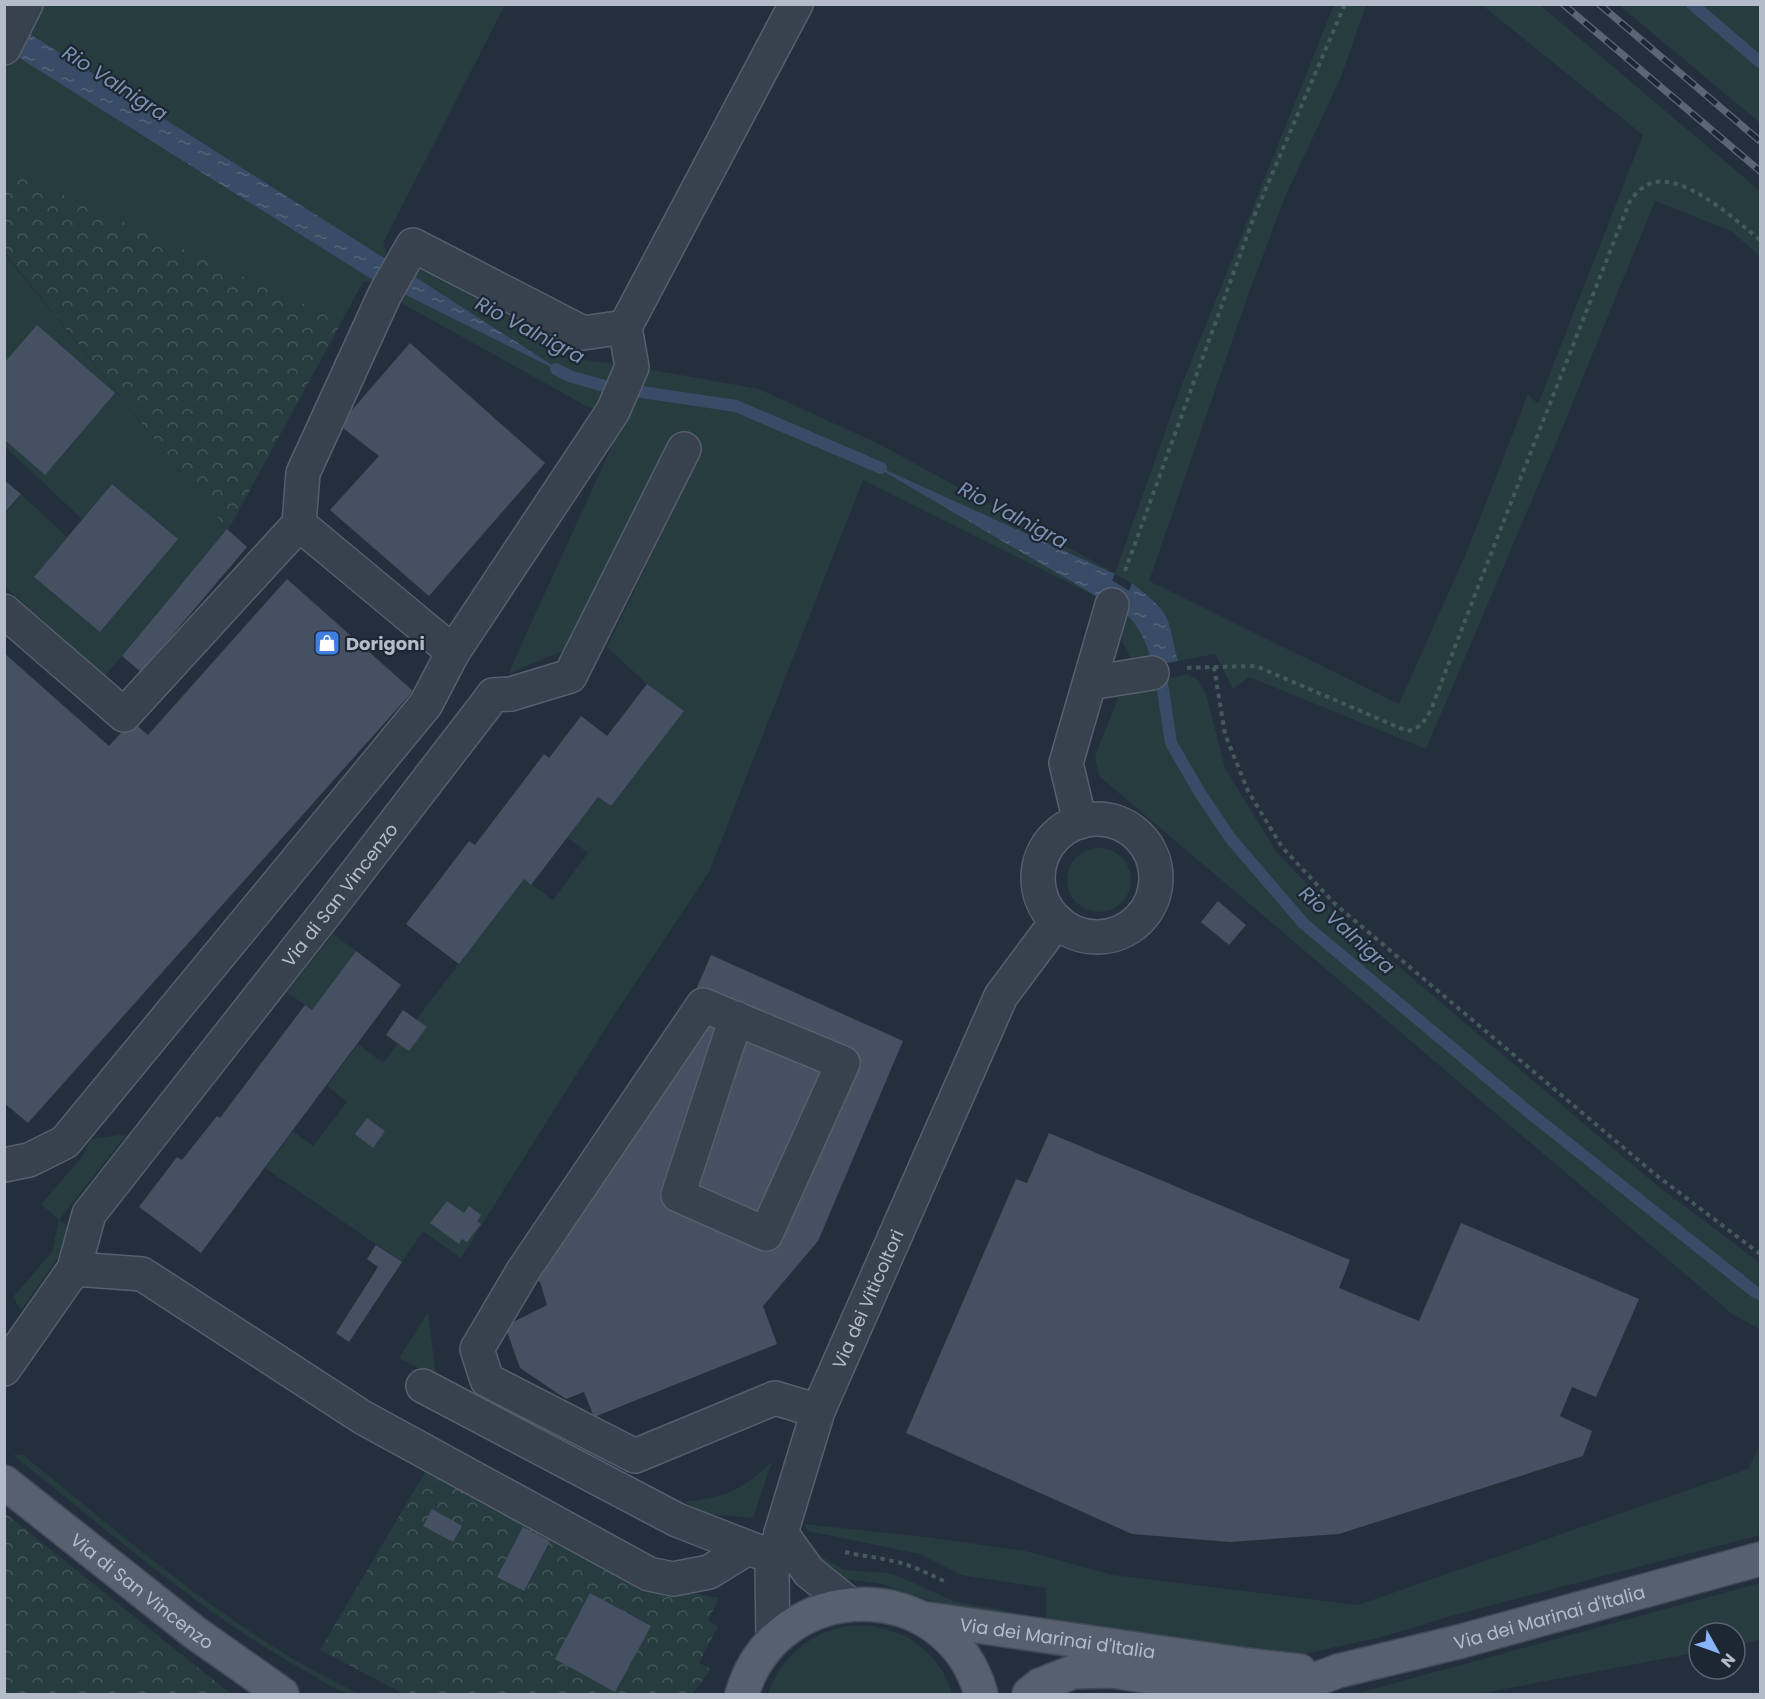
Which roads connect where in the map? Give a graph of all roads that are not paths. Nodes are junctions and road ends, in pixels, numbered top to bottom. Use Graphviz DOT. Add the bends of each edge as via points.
graph roads {
  1 [pos="796,4"];
  2 [pos="625,327"];
  3 [pos="684,449"];
  4 [pos="299,524"];
  5 [pos="1117,591"];
  6 [pos="4,611"];
  7 [pos="453,652"];
  8 [pos="1166,671"];
  9 [pos="1090,683"];
  10 [pos="1080,822"];
  11 [pos="1057,921"];
  12 [pos="736,1018"];
  13 [pos="4,1165"];
  14 [pos="74,1269"];
  15 [pos="4,1369"];
  16 [pos="423,1386"];
  17 [pos="818,1411"];
  18 [pos="4,1482"];
  19 [pos="768,1546"];
  20 [pos="1761,1559"];
  21 [pos="849,1604"];
  22 [pos="921,1618"];
  23 [pos="773,1640"];
  24 [pos="1338,1671"];
  25 [pos="742,1691"];
  26 [pos="1290,1691"];
  27 [pos="282,1695"];
  28 [pos="981,1695"];
  29 [pos="1029,1695"];
  1 -- 2 [label="street"];
  2 -- 4 [label="street" via="583,333 413,244 385,294 303,473"];
  2 -- 7 [label="street" via="632,367 613,411"];
  3 -- 14 [label="street, Via di San Vincenzo" via="570,676 489,700 89,1214"];
  4 -- 6 [label="street" via="124,715"];
  4 -- 7 [label="street"];
  5 -- 9 [label="street"];
  7 -- 13 [label="street" via="426,704 64,1142 29,1160"];
  8 -- 9 [label="street"];
  9 -- 10 [label="street" via="1066,764"];
  10 -- 11 [label="street" via="1057,835 1039,865 1037,883 1042,900"];
  10 -- 11 [label="street" via="1109,820 1128,828 1143,841 1153,859 1156,879 1152,899 1145,913 1125,930 1106,937 1085,936"];
  11 -- 17 [label="street, Via dei Viticoltori" via="1001,996"];
  12 -- 12 [label="street" via="843,1063 766,1234 678,1195"];
  12 -- 17 [label="street" via="703,1005 523,1271 477,1349 487,1380 635,1456 775,1398"];
  14 -- 15 [label="street, Via di San Vincenzo"];
  14 -- 19 [label="street" via="142,1274 362,1417 648,1574 673,1579 709,1572"];
  16 -- 19 [label="street" via="677,1520"];
  17 -- 19 [label="street, Via dei Viticoltori"];
  18 -- 27 [label="main road, Via di San Vincenzo" via="194,1632"];
  19 -- 21 [label="street"];
  19 -- 23 [label="street, Via dei Viticoltori"];
  20 -- 24 [label="main road, Via dei Marinai d'Italia"];
  21 -- 22 [label="main road" via="874,1604"];
  21 -- 23 [label="main road" via="809,1615"];
  22 -- 24 [label="main road, Via dei Marinai d'Italia" via="1294,1671"];
  22 -- 28 [label="main road" via="956,1647"];
  23 -- 25 [label="main road" via="757,1660"];
  24 -- 26 [label="main road, Via dei Marinai d'Italia"];
  26 -- 29 [label="main road, Via dei Marinai d'Italia" via="1235,1688 1112,1671 1073,1672 1040,1685"];
}
